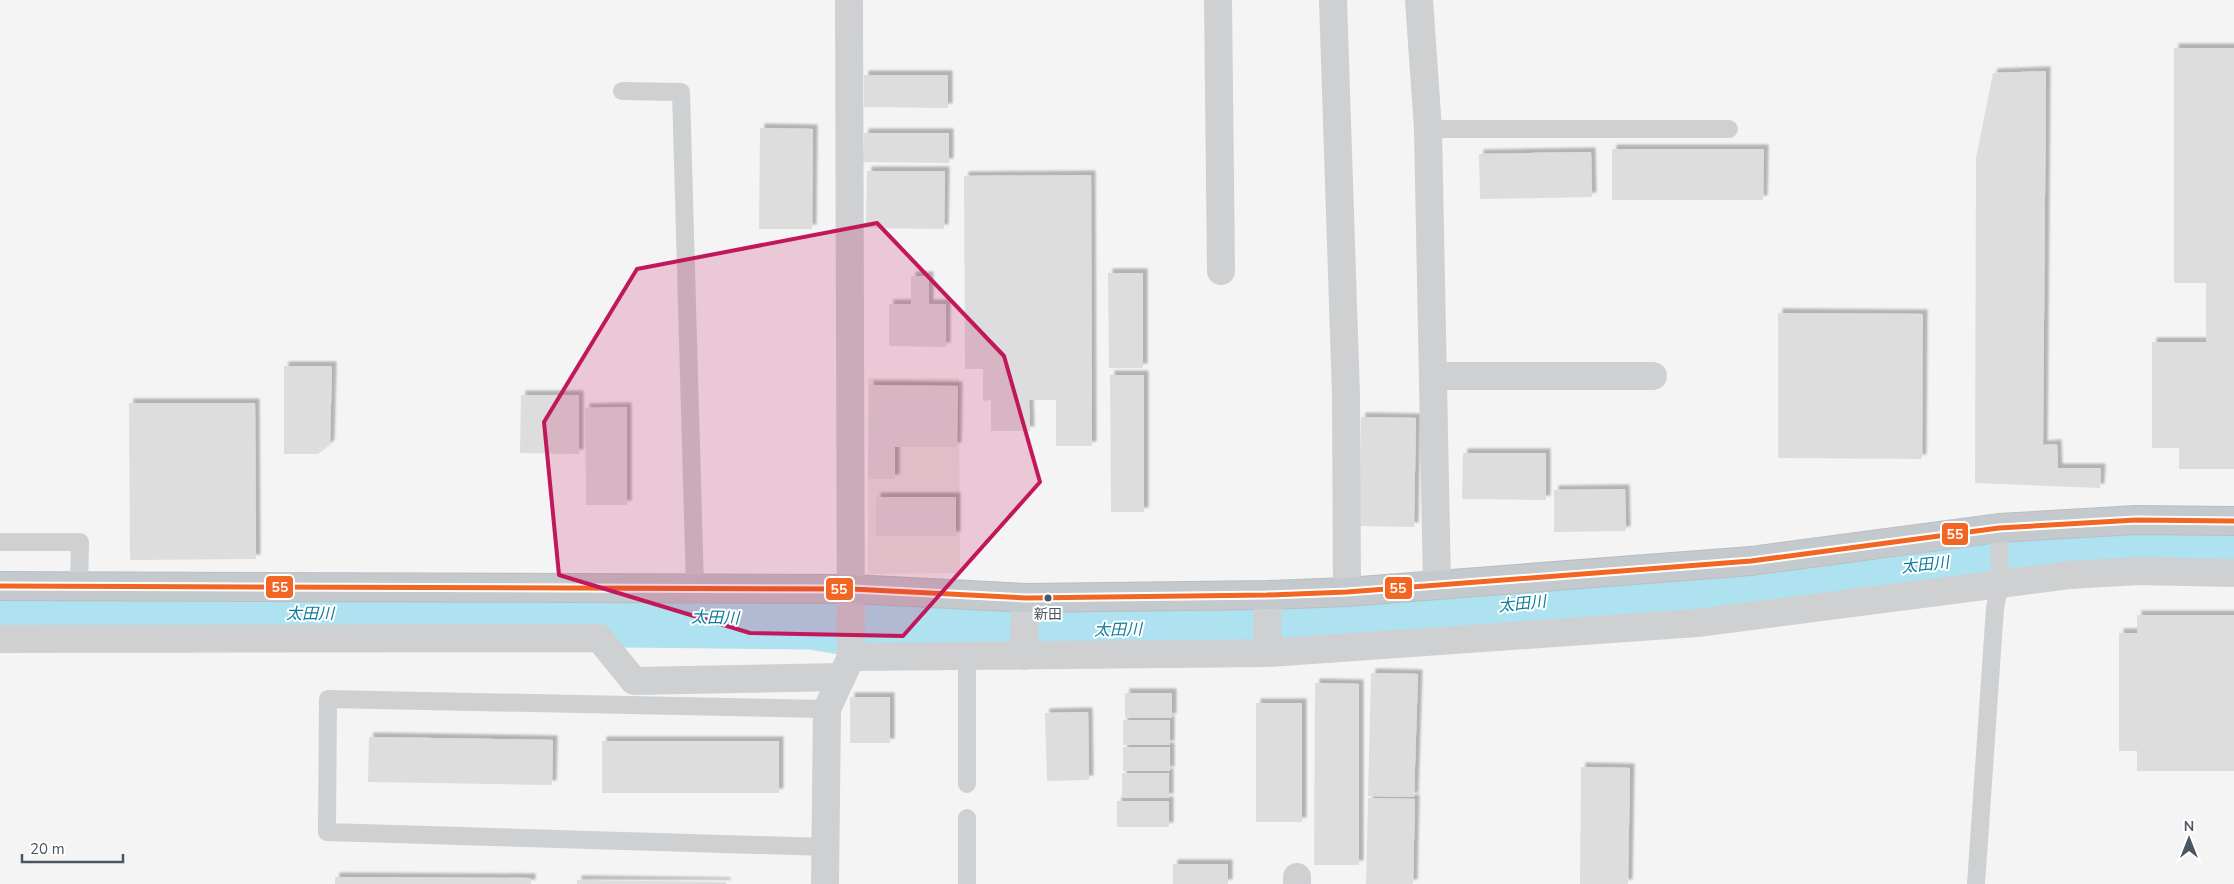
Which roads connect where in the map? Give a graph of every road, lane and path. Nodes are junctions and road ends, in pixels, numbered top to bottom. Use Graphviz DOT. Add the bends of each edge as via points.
graph roads {
  1 [pos="849,0"];
  2 [pos="1218,0"];
  3 [pos="1333,0"];
  4 [pos="1419,0"];
  5 [pos="622,91"];
  6 [pos="1428,129"];
  7 [pos="1729,129"];
  8 [pos="1221,271"];
  9 [pos="1433,376"];
  10 [pos="1653,376"];
  11 [pos="2234,521"];
  12 [pos="1998,528"];
  13 [pos="0,542"];
  14 [pos="2234,574"];
  15 [pos="2000,582"];
  16 [pos="1437,585"];
  17 [pos="0,586"];
  18 [pos="79,586"];
  19 [pos="695,588"];
  20 [pos="1347,592"];
  21 [pos="852,597"];
  22 [pos="1268,604"];
  23 [pos="1026,607"];
  24 [pos="0,639"];
  25 [pos="1268,647"];
  26 [pos="1023,652"];
  27 [pos="967,656"];
  28 [pos="848,661"];
  29 [pos="827,709"];
  30 [pos="967,784"];
  31 [pos="967,818"];
  32 [pos="826,847"];
  33 [pos="825,884"];
  34 [pos="967,884"];
  35 [pos="1976,884"];
  1 -- 21 [label="street"];
  2 -- 8 [label="street"];
  3 -- 20 [label="street" via="1346,396"];
  4 -- 6 [label="street"];
  5 -- 19 [label="lane" via="681,92"];
  6 -- 7 [label="lane"];
  6 -- 9 [label="street"];
  9 -- 10 [label="street"];
  9 -- 16 [label="street"];
  11 -- 12 [label="highway" via="2136,520"];
  12 -- 15 [label="lane"];
  12 -- 16 [label="highway" via="1751,560"];
  13 -- 18 [label="lane" via="80,542"];
  14 -- 15 [label="street" via="2138,571"];
  15 -- 25 [label="street" via="1697,622"];
  15 -- 35 [label="lane" via="1995,608"];
  16 -- 20 [label="highway"];
  17 -- 18 [label="highway"];
  18 -- 19 [label="highway"];
  19 -- 21 [label="highway"];
  20 -- 22 [label="highway"];
  21 -- 23 [label="highway"];
  21 -- 28 [label="street"];
  22 -- 23 [label="highway"];
  22 -- 25 [label="street"];
  23 -- 26 [label="street"];
  24 -- 28 [label="street" via="599,638 634,681"];
  25 -- 26 [label="street"];
  26 -- 27 [label="street"];
  27 -- 28 [label="street"];
  27 -- 30 [label="lane"];
  28 -- 29 [label="street"];
  29 -- 32 [label="street"];
  29 -- 32 [label="lane" via="328,699 327,832"];
  31 -- 34 [label="lane"];
  32 -- 33 [label="street"];
}
